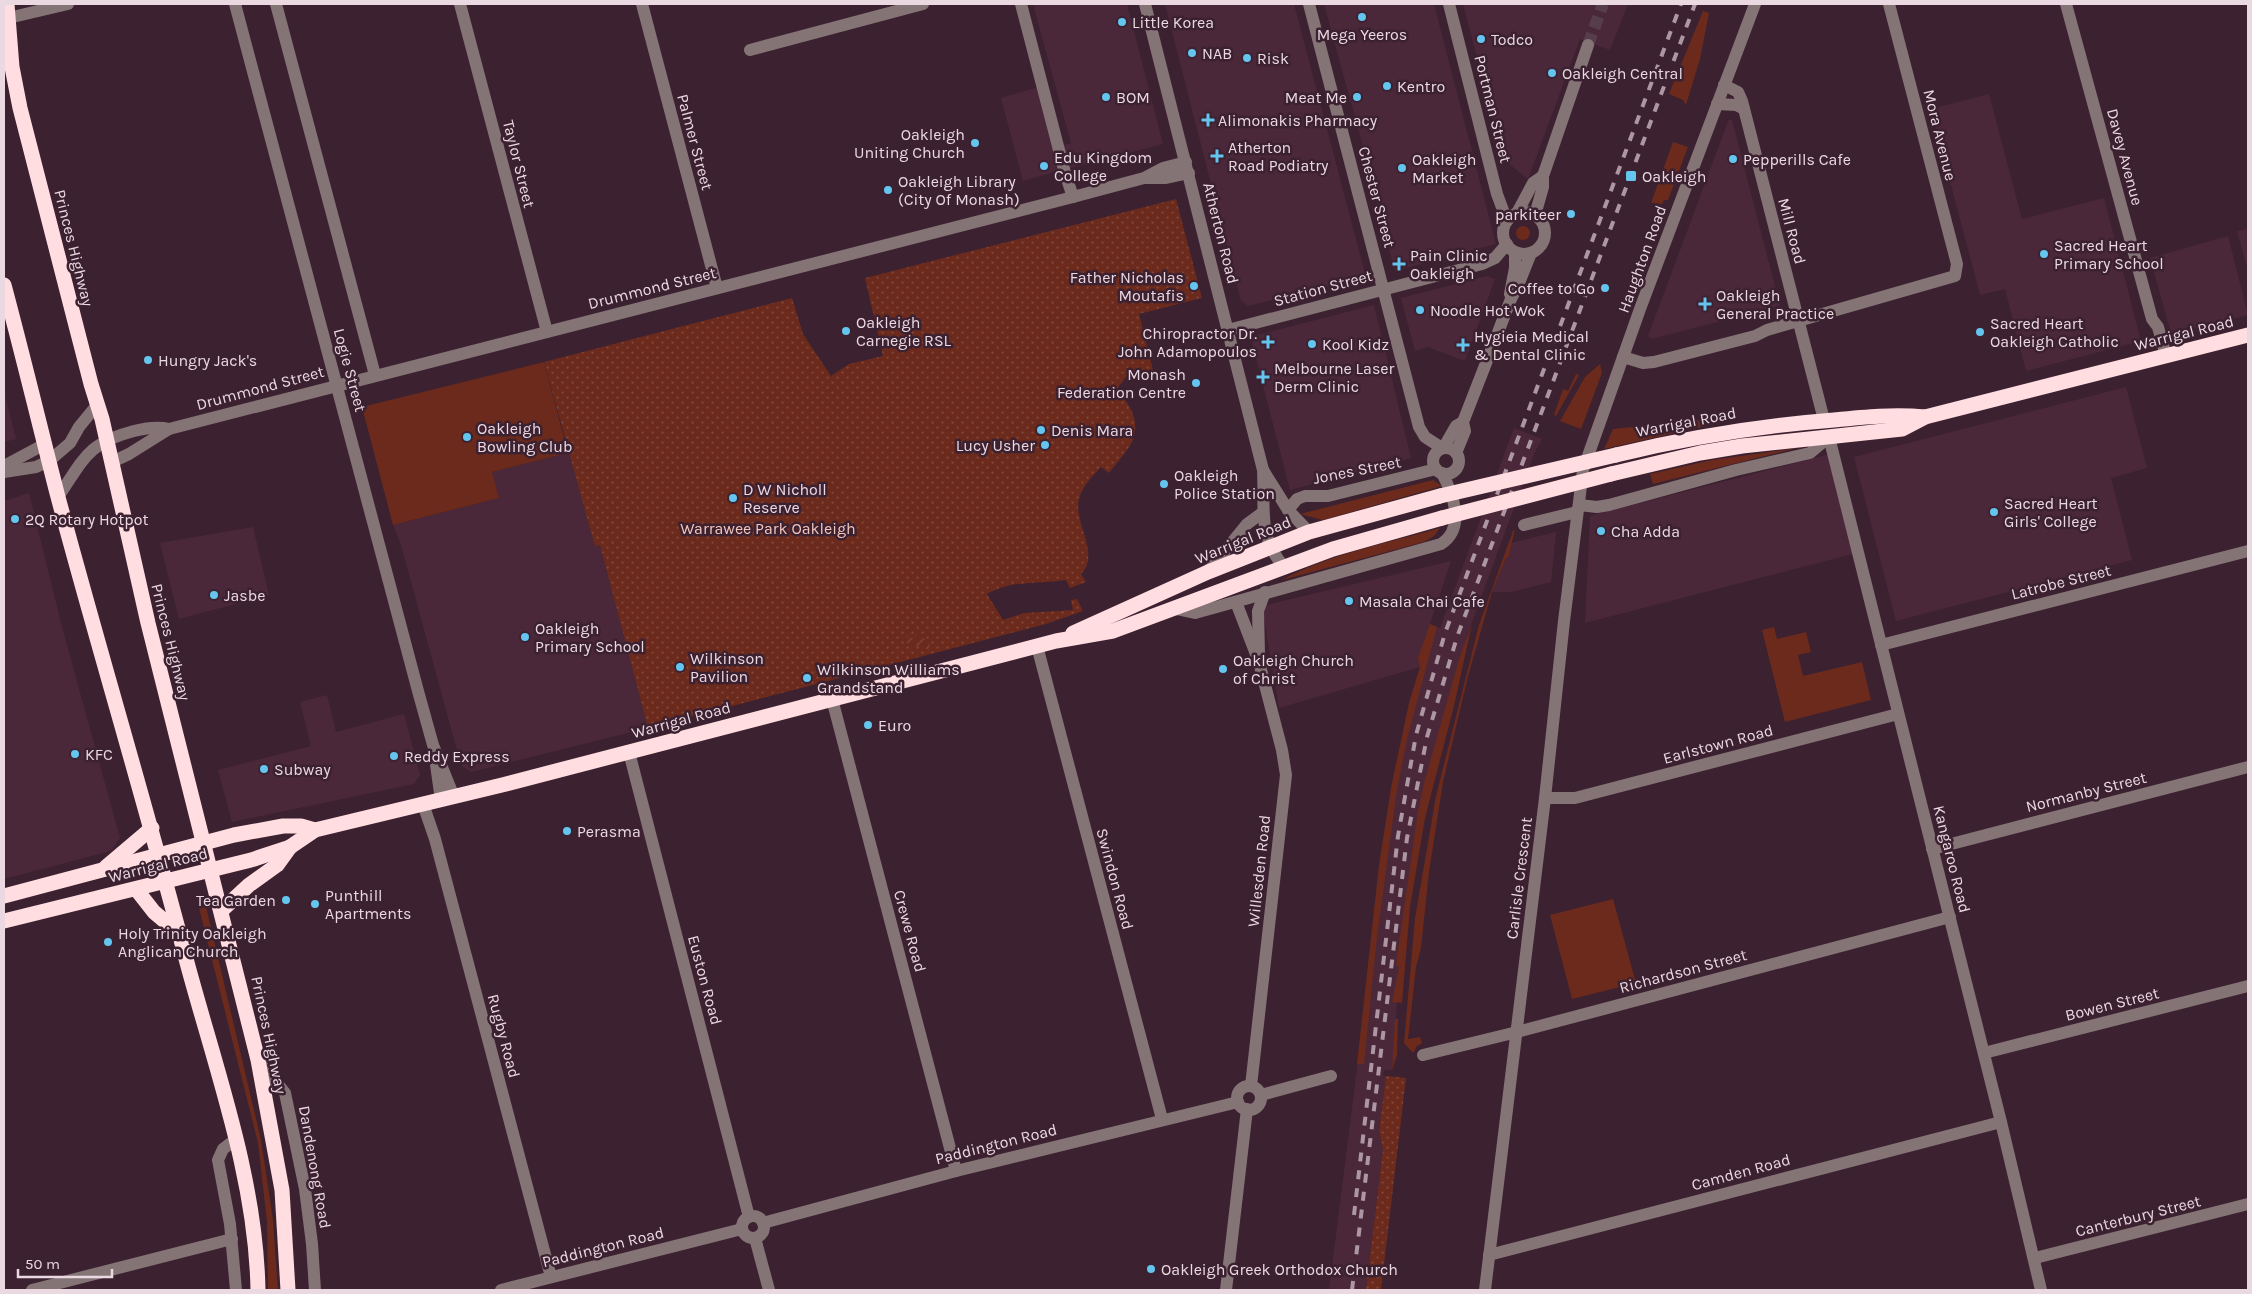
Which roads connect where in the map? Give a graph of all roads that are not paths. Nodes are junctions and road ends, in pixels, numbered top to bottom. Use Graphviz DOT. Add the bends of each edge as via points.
graph roads {
  1 [pos="68,4"];
  2 [pos="235,4"];
  3 [pos="276,4"];
  4 [pos="460,4"];
  5 [pos="642,4"];
  6 [pos="923,4"];
  7 [pos="1020,4"];
  8 [pos="1145,4"];
  9 [pos="1309,4"];
  10 [pos="1449,4"];
  11 [pos="1755,4"];
  12 [pos="1890,4"];
  13 [pos="2066,4"];
  14 [pos="6,14"];
  15 [pos="1588,46"];
  16 [pos="750,50"];
  17 [pos="1724,86"];
  18 [pos="1717,104"];
  19 [pos="1744,109"];
  20 [pos="1187,168"];
  21 [pos="1543,176"];
  22 [pos="1073,197"];
  23 [pos="1535,216"];
  24 [pos="1512,217"];
  25 [pos="1511,248"];
  26 [pos="1531,253"];
  27 [pos="4,285"];
  28 [pos="717,288"];
  29 [pos="1384,288"];
  30 [pos="1510,299"];
  31 [pos="1799,322"];
  32 [pos="1228,330"];
  33 [pos="547,332"];
  34 [pos="2248,334"];
  35 [pos="1623,357"];
  36 [pos="2162,357"];
  37 [pos="375,375"];
  38 [pos="337,385"];
  39 [pos="98,405"];
  40 [pos="1925,417"];
  41 [pos="1824,420"];
  42 [pos="169,429"];
  43 [pos="1829,437"];
  44 [pos="107,439"];
  45 [pos="46,444"];
  46 [pos="1447,449"];
  47 [pos="50,461"];
  48 [pos="112,462"];
  49 [pos="4,466"];
  50 [pos="1263,470"];
  51 [pos="1456,470"];
  52 [pos="1583,470"];
  53 [pos="1439,471"];
  54 [pos="4,472"];
  55 [pos="58,497"];
  56 [pos="1455,504"];
  57 [pos="1578,509"];
  58 [pos="1288,510"];
  59 [pos="1262,513"];
  60 [pos="1524,525"];
  61 [pos="1309,532"];
  62 [pos="1270,547"];
  63 [pos="2248,551"];
  64 [pos="1285,568"];
  65 [pos="1208,572"];
  66 [pos="1265,592"];
  67 [pos="1236,602"];
  68 [pos="1176,609"];
  69 [pos="1056,641"];
  70 [pos="1882,645"];
  71 [pos="1037,646"];
  72 [pos="1259,662"];
  73 [pos="832,699"];
  74 [pos="1898,714"];
  75 [pos="629,752"];
  76 [pos="2248,767"];
  77 [pos="447,798"];
  78 [pos="1545,798"];
  79 [pos="424,804"];
  80 [pos="152,828"];
  81 [pos="315,830"];
  82 [pos="204,842"];
  83 [pos="290,847"];
  84 [pos="1932,848"];
  85 [pos="159,854"];
  86 [pos="212,869"];
  87 [pos="101,871"];
  88 [pos="166,881"];
  89 [pos="136,888"];
  90 [pos="4,896"];
  91 [pos="222,910"];
  92 [pos="1950,917"];
  93 [pos="4,921"];
  94 [pos="180,934"];
  95 [pos="2248,986"];
  96 [pos="1517,1032"];
  97 [pos="1984,1053"];
  98 [pos="1423,1055"];
  99 [pos="258,1060"];
  100 [pos="1331,1076"];
  101 [pos="1251,1086"];
  102 [pos="1261,1095"];
  103 [pos="1242,1106"];
  104 [pos="1162,1119"];
  105 [pos="2001,1122"];
  106 [pos="236,1138"];
  107 [pos="956,1171"];
  108 [pos="2248,1204"];
  109 [pos="750,1217"];
  110 [pos="763,1223"];
  111 [pos="742,1229"];
  112 [pos="755,1238"];
  113 [pos="232,1239"];
  114 [pos="1488,1255"];
  115 [pos="2035,1258"];
  116 [pos="551,1277"];
  117 [pos="32,1290"];
  118 [pos="236,1290"];
  119 [pos="258,1290"];
  120 [pos="288,1290"];
  121 [pos="315,1290"];
  122 [pos="501,1290"];
  123 [pos="769,1290"];
  124 [pos="1226,1290"];
  125 [pos="1485,1290"];
  126 [pos="2041,1290"];
  1 -- 14 [label="street"];
  2 -- 38 [label="street, Logie Street"];
  3 -- 37 [label="street, Logie Street"];
  4 -- 33 [label="street, Taylor Street"];
  5 -- 28 [label="street, Palmer Street"];
  6 -- 16 [label="street"];
  7 -- 22 [label="street"];
  8 -- 20 [label="street, Atherton Road"];
  9 -- 29 [label="street, Chester Street"];
  10 -- 24 [label="street, Portman Street" via="1497,194"];
  11 -- 17 [label="street, Haughton Road"];
  12 -- 31 [label="street, Mora Avenue" via="1957,264 1956,274 1946,280"];
  13 -- 36 [label="street, Davey Avenue" via="2152,319 2158,327"];
  14 -- 39 [label="highway, Princes Highway" via="17,92"];
  15 -- 21 [label="street"];
  17 -- 18 [label="street, Haughton Road"];
  17 -- 19 [label="street, Mill Road" via="1741,96"];
  18 -- 19 [label="street"];
  18 -- 35 [label="street, Haughton Road"];
  19 -- 31 [label="street, Mill Road"];
  20 -- 22 [label="street, Drummond Street" via="1166,178 1144,178"];
  20 -- 32 [label="street, Atherton Road"];
  21 -- 23 [label="street"];
  21 -- 24 [label="street" via="1533,183"];
  22 -- 28 [label="street, Drummond Street"];
  23 -- 24 [label="street" via="1530,213"];
  23 -- 26 [label="street" via="1541,220 1545,234 1540,247"];
  24 -- 25 [label="street" via="1503,233"];
  25 -- 26 [label="street"];
  25 -- 29 [label="street, Station Street" via="1482,264"];
  25 -- 30 [label="street" via="1515,268"];
  26 -- 30 [label="street"];
  27 -- 45 [label="highway"];
  28 -- 33 [label="street, Drummond Street"];
  29 -- 32 [label="street, Station Street"];
  29 -- 46 [label="street, Chester Street" via="1419,427 1425,437"];
  30 -- 46 [label="street" via="1463,422 1465,431"];
  31 -- 35 [label="street" via="1654,362 1643,363"];
  31 -- 41 [label="street, Mill Road"];
  32 -- 50 [label="street, Atherton Road"];
  33 -- 37 [label="street, Drummond Street"];
  34 -- 36 [label="highway, Warrigal Road"];
  35 -- 52 [label="street, Haughton Road"];
  36 -- 40 [label="highway, Warrigal Road"];
  37 -- 38 [label="street, Drummond Street"];
  38 -- 42 [label="street, Drummond Street"];
  38 -- 77 [label="street, Logie Street"];
  39 -- 44 [label="highway, Princes Highway"];
  39 -- 47 [label="street" via="70,443"];
  40 -- 41 [label="highway, Warrigal Road" via="1899,415"];
  40 -- 43 [label="highway, Warrigal Road" via="1902,429"];
  41 -- 61 [label="highway, Warrigal Road, bridge" via="1681,440 1440,496"];
  42 -- 44 [label="street, Drummond Street" via="158,427"];
  42 -- 48 [label="street, Drummond Street"];
  43 -- 57 [label="street" via="1810,453 1609,505"];
  43 -- 64 [label="highway, Warrigal Road, bridge" via="1700,453 1611,474 1354,542"];
  43 -- 70 [label="street, Kangaroo Road"];
  44 -- 48 [label="highway, Princes Highway"];
  44 -- 55 [label="street, Drummond Street" via="89,452"];
  45 -- 47 [label="highway"];
  45 -- 49 [label="street"];
  46 -- 51 [label="street" via="1459,461"];
  46 -- 53 [label="street" via="1434,458"];
  47 -- 54 [label="street" via="36,467"];
  47 -- 55 [label="highway"];
  48 -- 82 [label="highway, Princes Highway" via="148,623"];
  50 -- 58 [label="street, Atherton Road"];
  50 -- 59 [label="street, Atherton Road"];
  51 -- 53 [label="street" via="1450,474"];
  51 -- 56 [label="street, Warrigal Road" via="1459,494"];
  52 -- 57 [label="street, Carlisle Crescent"];
  53 -- 56 [label="street, Warrigal Road"];
  53 -- 58 [label="street, Jones Street" via="1328,496 1305,496 1297,499"];
  55 -- 80 [label="highway"];
  56 -- 66 [label="street, Warrigal Road" via="1454,528 1449,539 1442,544"];
  57 -- 60 [label="street"];
  57 -- 78 [label="street, Carlisle Crescent"];
  58 -- 61 [label="street, Atherton Road"];
  59 -- 62 [label="street, Atherton Road"];
  59 -- 65 [label="street" via="1247,524"];
  61 -- 62 [label="highway, Warrigal Road"];
  62 -- 64 [label="street, Atherton Road"];
  62 -- 65 [label="highway, Warrigal Road"];
  63 -- 70 [label="street, Latrobe Street"];
  64 -- 68 [label="highway, Warrigal Road"];
  65 -- 69 [label="highway, Warrigal Road"];
  66 -- 67 [label="street, Warrigal Road"];
  66 -- 72 [label="street, Willesden Road" via="1258,611"];
  67 -- 68 [label="street, Warrigal Road" via="1195,613"];
  67 -- 72 [label="street, Willesden Road"];
  68 -- 69 [label="highway, Warrigal Road" via="1113,631"];
  69 -- 71 [label="highway, Warrigal Road"];
  70 -- 74 [label="street, Kangaroo Road"];
  71 -- 73 [label="highway, Warrigal Road"];
  71 -- 104 [label="street, Swindon Road"];
  72 -- 101 [label="street, Willesden Road" via="1286,775"];
  73 -- 75 [label="highway, Warrigal Road"];
  73 -- 107 [label="street, Crewe Road"];
  74 -- 78 [label="street, Earlstown Road" via="1575,798"];
  74 -- 84 [label="street, Kangaroo Road"];
  75 -- 77 [label="highway, Warrigal Road"];
  75 -- 109 [label="street, Euston Road"];
  76 -- 84 [label="street, Normanby Street"];
  77 -- 79 [label="highway, Warrigal Road"];
  78 -- 96 [label="street, Carlisle Crescent"];
  79 -- 81 [label="highway, Warrigal Road"];
  79 -- 116 [label="street, Rugby Road"];
  80 -- 85 [label="highway"];
  80 -- 87 [label="highway"];
  81 -- 82 [label="highway, Warrigal Road" via="283,826"];
  81 -- 83 [label="highway, Warrigal Road"];
  82 -- 85 [label="highway, Warrigal Road"];
  82 -- 86 [label="highway, Princes Highway"];
  83 -- 86 [label="highway, Warrigal Road"];
  83 -- 91 [label="highway" via="277,865"];
  84 -- 92 [label="street, Kangaroo Road"];
  85 -- 87 [label="highway, Warrigal Road"];
  85 -- 88 [label="highway"];
  86 -- 88 [label="highway, Warrigal Road"];
  86 -- 91 [label="highway, Princes Highway"];
  87 -- 90 [label="highway, Warrigal Road"];
  88 -- 89 [label="highway, Warrigal Road"];
  88 -- 94 [label="highway"];
  89 -- 93 [label="highway, Warrigal Road"];
  89 -- 94 [label="highway" via="154,912"];
  91 -- 99 [label="highway, Princes Highway"];
  92 -- 96 [label="street, Richardson Street"];
  92 -- 97 [label="street, Kangaroo Road"];
  94 -- 106 [label="highway"];
  95 -- 97 [label="street, Bowen Street"];
  96 -- 98 [label="street, Richardson Street"];
  96 -- 114 [label="street, Carlisle Crescent"];
  97 -- 105 [label="street, Kangaroo Road"];
  99 -- 120 [label="highway, Princes Highway" via="282,1190"];
  99 -- 121 [label="street, Dandenong Road" via="285,1093 305,1189"];
  100 -- 102 [label="street"];
  101 -- 102 [label="street"];
  101 -- 103 [label="street" via="1242,1088 1238,1093"];
  102 -- 103 [label="street" via="1257,1107"];
  103 -- 104 [label="street, Paddington Road"];
  103 -- 124 [label="street"];
  104 -- 107 [label="street, Paddington Road"];
  105 -- 114 [label="street, Camden Road"];
  105 -- 115 [label="street, Kangaroo Road"];
  106 -- 113 [label="street" via="222,1150 218,1160"];
  106 -- 119 [label="highway" via="250,1206"];
  107 -- 110 [label="street, Paddington Road"];
  108 -- 115 [label="street, Canterbury Street"];
  109 -- 110 [label="street" via="759,1218"];
  109 -- 111 [label="street"];
  110 -- 112 [label="street" via="761,1234"];
  111 -- 112 [label="street" via="748,1237"];
  111 -- 116 [label="street, Paddington Road"];
  112 -- 123 [label="street"];
  113 -- 117 [label="street"];
  113 -- 118 [label="street"];
  114 -- 125 [label="street, Carlisle Crescent"];
  115 -- 126 [label="street, Kangaroo Road"];
  116 -- 122 [label="street, Paddington Road"];
}
